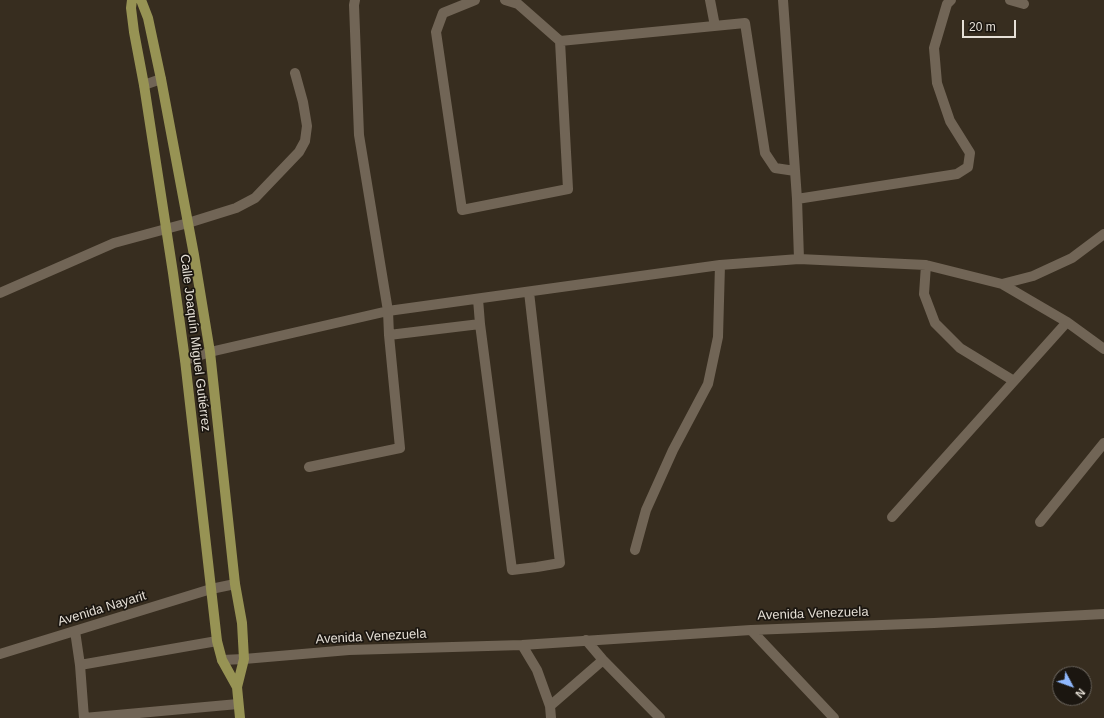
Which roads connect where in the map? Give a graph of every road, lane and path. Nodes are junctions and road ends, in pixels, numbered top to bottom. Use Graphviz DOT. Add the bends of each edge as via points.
graph roads {
  1 [pos="132,0"];
  2 [pos="141,0"];
  3 [pos="355,0"];
  4 [pos="476,0"];
  5 [pos="504,0"];
  6 [pos="710,0"];
  7 [pos="783,0"];
  8 [pos="950,0"];
  9 [pos="1010,0"];
  10 [pos="1024,4"];
  11 [pos="715,26"];
  12 [pos="560,41"];
  13 [pos="295,73"];
  14 [pos="162,79"];
  15 [pos="144,85"];
  16 [pos="795,171"];
  17 [pos="797,199"];
  18 [pos="188,223"];
  19 [pos="166,229"];
  20 [pos="1104,234"];
  21 [pos="799,258"];
  22 [pos="720,265"];
  23 [pos="926,265"];
  24 [pos="1002,284"];
  25 [pos="530,292"];
  26 [pos="0,293"];
  27 [pos="478,299"];
  28 [pos="388,311"];
  29 [pos="1067,322"];
  30 [pos="480,324"];
  31 [pos="389,335"];
  32 [pos="1104,349"];
  33 [pos="210,352"];
  34 [pos="185,360"];
  35 [pos="1014,381"];
  36 [pos="1104,443"];
  37 [pos="309,467"];
  38 [pos="892,517"];
  39 [pos="1040,522"];
  40 [pos="636,550"];
  41 [pos="235,584"];
  42 [pos="211,589"];
  43 [pos="1104,614"];
  44 [pos="751,630"];
  45 [pos="75,631"];
  46 [pos="586,640"];
  47 [pos="217,641"];
  48 [pos="522,645"];
  49 [pos="0,654"];
  50 [pos="244,659"];
  51 [pos="222,660"];
  52 [pos="603,660"];
  53 [pos="80,665"];
  54 [pos="237,687"];
  55 [pos="238,704"];
  56 [pos="550,706"];
  57 [pos="84,718"];
  58 [pos="240,718"];
  59 [pos="551,718"];
  60 [pos="660,718"];
  61 [pos="834,718"];
  1 -- 15 [label="main road, Calle Joaquín Miguel Gutiérrez" via="134,32"];
  2 -- 14 [label="main road, Calle Joaquín Miguel Gutiérrez" via="148,18"];
  3 -- 28 [label="street" via="359,135"];
  4 -- 12 [label="street" via="443,13 436,32 462,210 568,189"];
  5 -- 12 [label="street" via="518,4"];
  6 -- 11 [label="street"];
  7 -- 16 [label="street"];
  8 -- 17 [label="street" via="934,48 937,83 950,121 970,153 968,167 957,174"];
  9 -- 10 [label="street"];
  11 -- 12 [label="street"];
  11 -- 16 [label="street" via="745,23 765,153 775,168"];
  13 -- 18 [label="street" via="307,126 305,141 299,152 256,198 236,208"];
  14 -- 15 [label="street"];
  14 -- 18 [label="main road, Calle Joaquín Miguel Gutiérrez"];
  15 -- 19 [label="main road, Calle Joaquín Miguel Gutiérrez"];
  16 -- 17 [label="street"];
  17 -- 21 [label="street"];
  18 -- 19 [label="street"];
  18 -- 33 [label="main road, Calle Joaquín Miguel Gutiérrez"];
  19 -- 26 [label="street" via="114,242"];
  19 -- 34 [label="main road, Calle Joaquín Miguel Gutiérrez"];
  20 -- 24 [label="street" via="1072,258 1033,276"];
  21 -- 22 [label="street"];
  21 -- 23 [label="street"];
  22 -- 25 [label="street"];
  22 -- 40 [label="street" via="718,337 708,384 673,450 646,510"];
  23 -- 24 [label="street"];
  23 -- 35 [label="street" via="924,294 935,323 960,348"];
  24 -- 29 [label="street"];
  25 -- 27 [label="street"];
  25 -- 30 [label="street" via="560,563 512,570"];
  27 -- 28 [label="street"];
  27 -- 30 [label="street"];
  28 -- 31 [label="street"];
  28 -- 33 [label="street"];
  29 -- 32 [label="street"];
  29 -- 35 [label="street"];
  30 -- 31 [label="street"];
  31 -- 37 [label="street" via="400,448"];
  33 -- 34 [label="street"];
  33 -- 41 [label="main road, Calle Joaquín Miguel Gutiérrez"];
  34 -- 42 [label="main road, Calle Joaquín Miguel Gutiérrez"];
  35 -- 38 [label="street"];
  36 -- 39 [label="street"];
  41 -- 42 [label="street, Avenida Nayarit"];
  41 -- 50 [label="main road, Calle Joaquín Miguel Gutiérrez" via="242,623"];
  42 -- 45 [label="street, Avenida Nayarit"];
  42 -- 47 [label="main road, Calle Joaquín Miguel Gutiérrez"];
  43 -- 44 [label="street, Avenida Venezuela"];
  44 -- 46 [label="street, Avenida Venezuela"];
  44 -- 61 [label="street"];
  45 -- 49 [label="street, Avenida Nayarit"];
  45 -- 53 [label="street"];
  46 -- 48 [label="street, Avenida Venezuela"];
  46 -- 52 [label="street"];
  47 -- 51 [label="main road, Calle Joaquín Miguel Gutiérrez"];
  47 -- 53 [label="street"];
  48 -- 50 [label="street, Avenida Venezuela" via="349,650"];
  48 -- 56 [label="street" via="537,670"];
  50 -- 51 [label="street, Avenida Venezuela"];
  50 -- 54 [label="main road, Calle Joaquín Miguel Gutiérrez"];
  51 -- 54 [label="main road, Calle Joaquín Miguel Gutiérrez"];
  52 -- 56 [label="street"];
  52 -- 60 [label="street"];
  53 -- 57 [label="street"];
  54 -- 55 [label="main road, Calle Joaquín Miguel Gutiérrez"];
  55 -- 57 [label="street"];
  55 -- 58 [label="main road, Calle Joaquín Miguel Gutiérrez"];
  56 -- 59 [label="street"];
}
